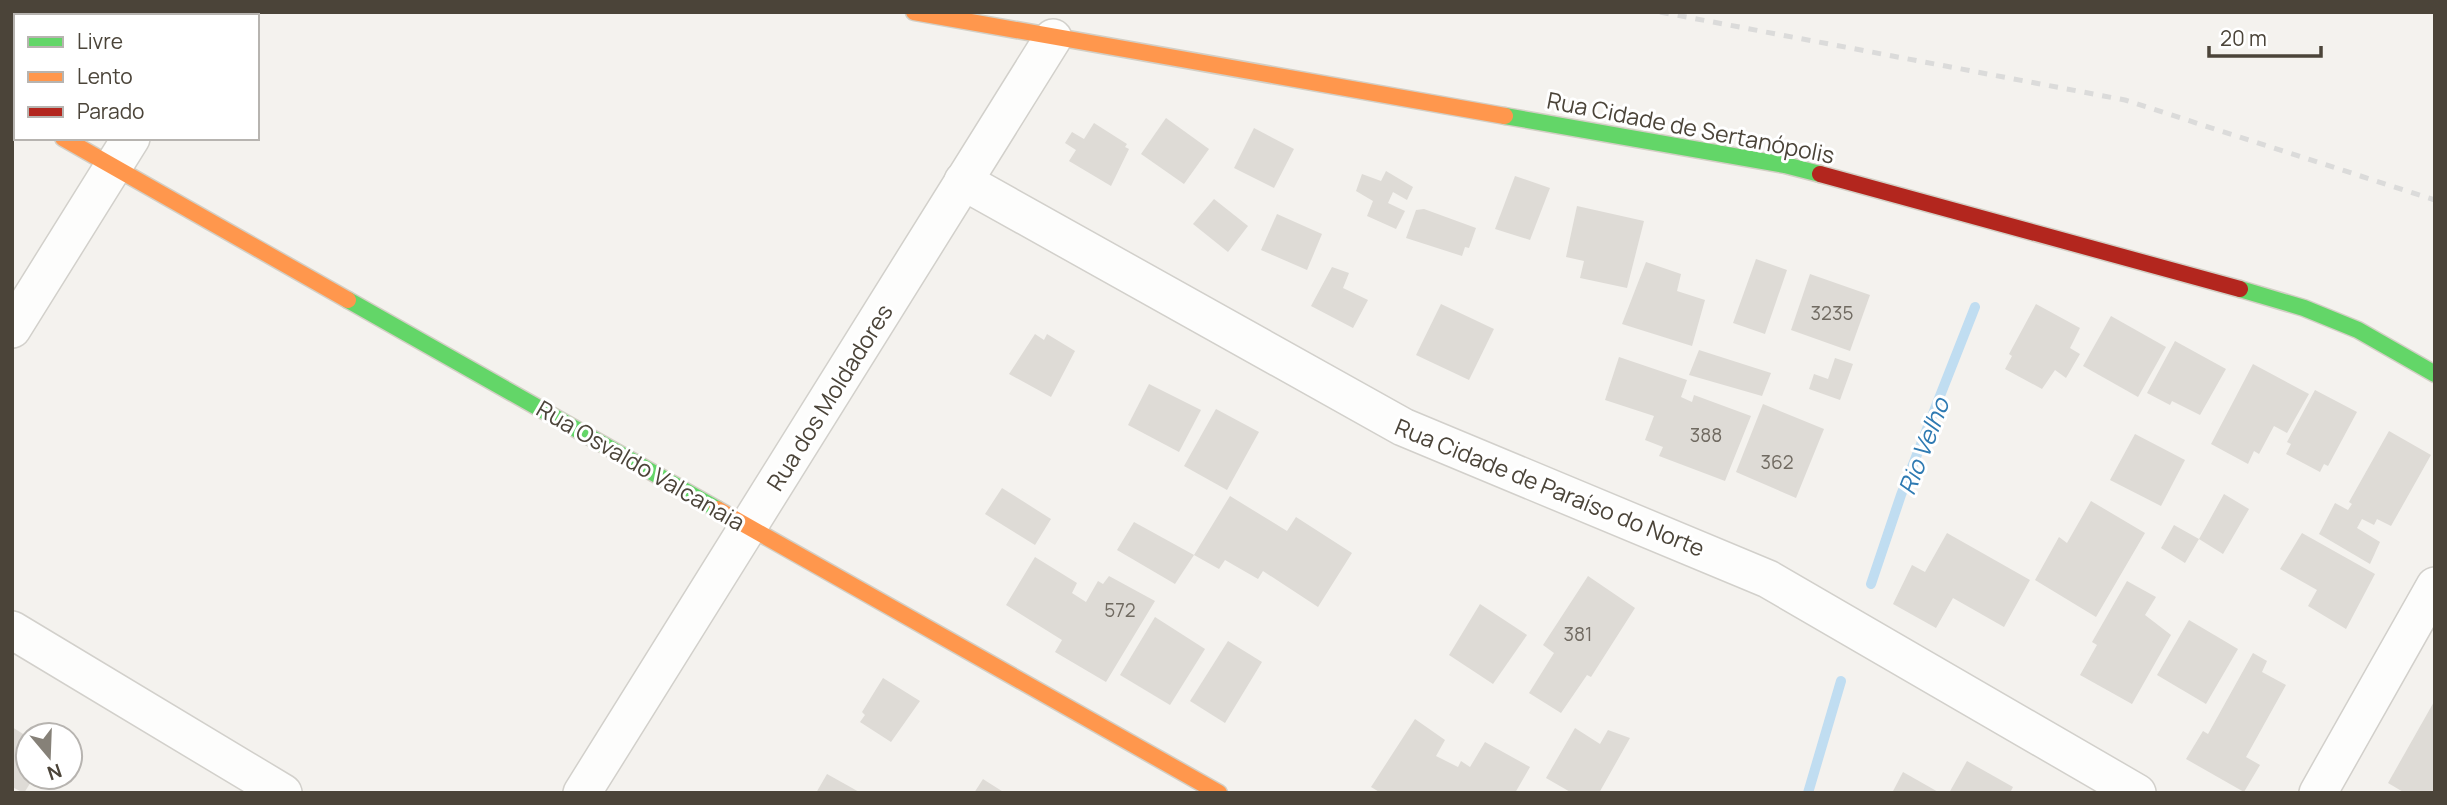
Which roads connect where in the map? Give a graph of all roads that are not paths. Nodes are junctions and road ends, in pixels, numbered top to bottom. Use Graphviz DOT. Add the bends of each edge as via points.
graph roads {
  1 [pos="914,12"];
  2 [pos="1053,38"];
  3 [pos="71,140"];
  4 [pos="122,153"];
  5 [pos="963,181"];
  6 [pos="12,329"];
  7 [pos="2435,374"];
  8 [pos="748,526"];
  9 [pos="2435,586"];
  10 [pos="12,630"];
  11 [pos="282,793"];
  12 [pos="582,793"];
  13 [pos="1219,793"];
  14 [pos="2137,793"];
  15 [pos="2318,793"];
  1 -- 2 [label="street, Rua Cidade de Sertanópolis"];
  2 -- 5 [label="street, Rua dos Moldadores"];
  2 -- 7 [label="street, Rua Cidade de Sertanópolis" via="1797,168 2304,308 2358,330"];
  3 -- 4 [label="street, Rua Osvaldo Valcanaia"];
  4 -- 6 [label="street"];
  4 -- 8 [label="street, Rua Osvaldo Valcanaia"];
  5 -- 8 [label="street, Rua dos Moldadores"];
  5 -- 14 [label="street, Rua Cidade de Paraíso do Norte" via="1403,428 1768,579"];
  8 -- 12 [label="street, Rua dos Moldadores"];
  8 -- 13 [label="street, Rua Osvaldo Valcanaia"];
  9 -- 15 [label="street"];
  10 -- 11 [label="street"];
}
